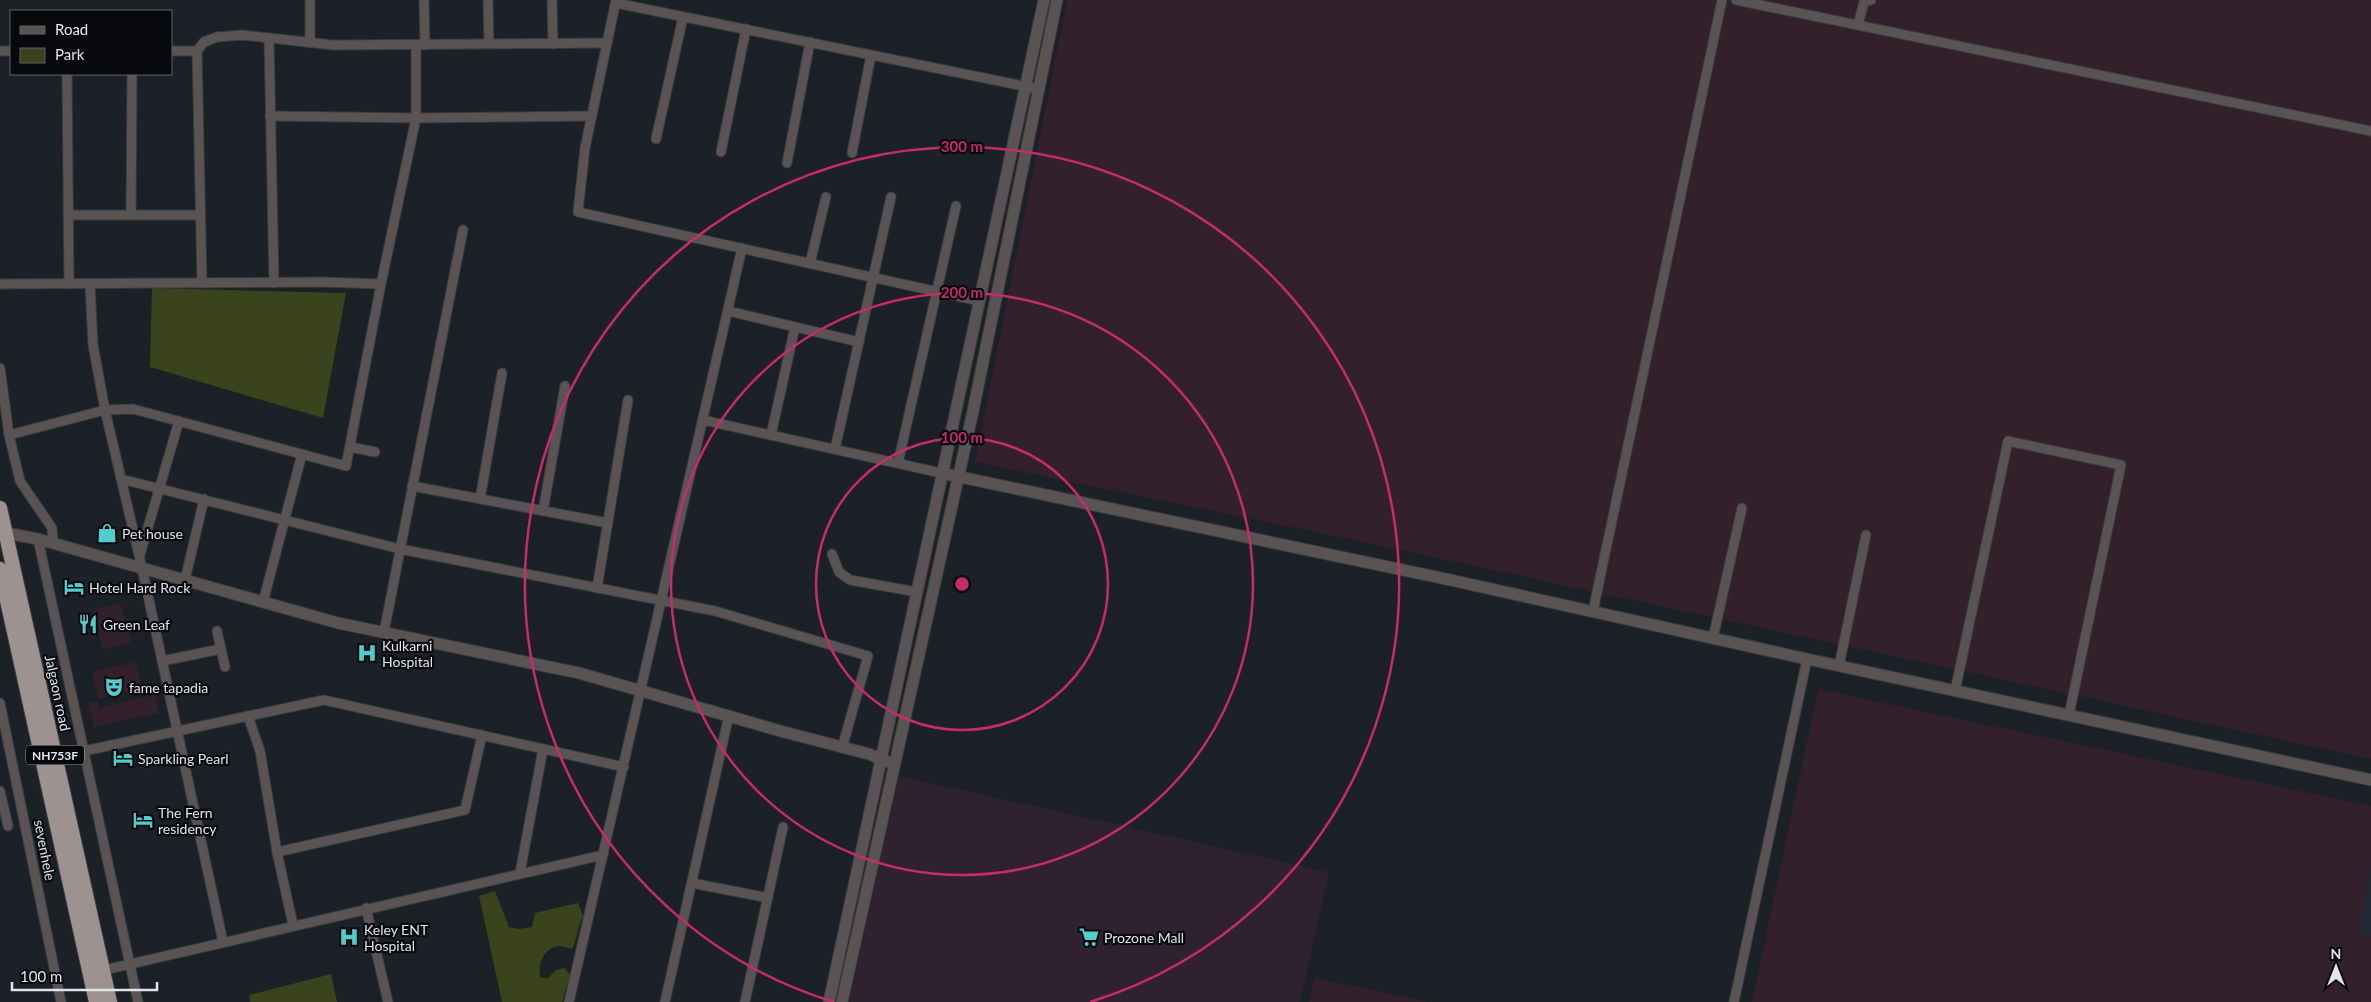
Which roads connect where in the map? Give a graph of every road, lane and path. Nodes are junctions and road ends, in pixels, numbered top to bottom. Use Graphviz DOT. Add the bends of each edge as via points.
graph roads {
  1 [pos="310,0"];
  2 [pos="424,0"];
  3 [pos="488,0"];
  4 [pos="552,0"];
  5 [pos="1044,0"];
  6 [pos="1057,0"];
  7 [pos="1722,0"];
  8 [pos="1871,0"];
  9 [pos="616,1"];
  10 [pos="1742,1"];
  11 [pos="684,17"];
  12 [pos="1858,25"];
  13 [pos="746,29"];
  14 [pos="268,38"];
  15 [pos="810,42"];
  16 [pos="310,43"];
  17 [pos="607,43"];
  18 [pos="489,44"];
  19 [pos="553,44"];
  20 [pos="420,45"];
  21 [pos="172,52"];
  22 [pos="197,52"];
  23 [pos="872,55"];
  24 [pos="67,75"];
  25 [pos="132,75"];
  26 [pos="1032,87"];
  27 [pos="270,116"];
  28 [pos="592,116"];
  29 [pos="416,118"];
  30 [pos="2371,131"];
  31 [pos="656,139"];
  32 [pos="721,152"];
  33 [pos="852,153"];
  34 [pos="787,163"];
  35 [pos="826,196"];
  36 [pos="892,197"];
  37 [pos="956,206"];
  38 [pos="68,215"];
  39 [pos="132,215"];
  40 [pos="200,215"];
  41 [pos="463,230"];
  42 [pos="742,248"];
  43 [pos="810,263"];
  44 [pos="874,277"];
  45 [pos="202,283"];
  46 [pos="274,283"];
  47 [pos="0,284"];
  48 [pos="69,284"];
  49 [pos="90,284"];
  50 [pos="381,284"];
  51 [pos="937,292"];
  52 [pos="979,301"];
  53 [pos="728,312"];
  54 [pos="795,327"];
  55 [pos="859,342"];
  56 [pos="0,368"];
  57 [pos="502,373"];
  58 [pos="565,386"];
  59 [pos="628,400"];
  60 [pos="105,410"];
  61 [pos="703,420"];
  62 [pos="179,421"];
  63 [pos="9,435"];
  64 [pos="771,435"];
  65 [pos="350,447"];
  66 [pos="835,449"];
  67 [pos="375,452"];
  68 [pos="302,454"];
  69 [pos="898,463"];
  70 [pos="941,473"];
  71 [pos="958,477"];
  72 [pos="121,479"];
  73 [pos="412,486"];
  74 [pos="161,488"];
  75 [pos="204,499"];
  76 [pos="480,499"];
  77 [pos="0,508"];
  78 [pos="1742,508"];
  79 [pos="543,511"];
  80 [pos="285,519"];
  81 [pos="608,523"];
  82 [pos="2,531"];
  83 [pos="1866,535"];
  84 [pos="38,539"];
  85 [pos="53,543"];
  86 [pos="400,549"];
  87 [pos="832,554"];
  88 [pos="141,563"];
  89 [pos="0,569"];
  90 [pos="185,580"];
  91 [pos="597,588"];
  92 [pos="917,592"];
  93 [pos="662,601"];
  94 [pos="263,602"];
  95 [pos="1593,612"];
  96 [pos="217,631"];
  97 [pos="384,632"];
  98 [pos="1713,638"];
  99 [pos="221,649"];
  100 [pos="1807,659"];
  101 [pos="162,661"];
  102 [pos="1839,666"];
  103 [pos="225,667"];
  104 [pos="642,691"];
  105 [pos="1956,691"];
  106 [pos="0,703"];
  107 [pos="729,715"];
  108 [pos="2069,715"];
  109 [pos="248,716"];
  110 [pos="178,731"];
  111 [pos="482,735"];
  112 [pos="842,748"];
  113 [pos="543,749"];
  114 [pos="84,751"];
  115 [pos="11,752"];
  116 [pos="0,755"];
  117 [pos="882,755"];
  118 [pos="896,758"];
  119 [pos="624,767"];
  120 [pos="2371,780"];
  121 [pos="0,791"];
  122 [pos="8,826"];
  123 [pos="783,827"];
  124 [pos="277,852"];
  125 [pos="603,855"];
  126 [pos="520,873"];
  127 [pos="692,883"];
  128 [pos="768,898"];
  129 [pos="366,908"];
  130 [pos="293,925"];
  131 [pos="222,942"];
  132 [pos="130,964"];
  133 [pos="96,972"];
  134 [pos="61,1002"];
  135 [pos="96,1002"];
  136 [pos="110,1002"];
  137 [pos="138,1002"];
  138 [pos="388,1002"];
  139 [pos="569,1002"];
  140 [pos="666,1002"];
  141 [pos="745,1002"];
  142 [pos="829,1002"];
  143 [pos="842,1002"];
  144 [pos="1734,1002"];
  1 -- 16 [label="street"];
  2 -- 20 [label="street"];
  3 -- 18 [label="street"];
  4 -- 19 [label="street"];
  5 -- 26 [label="street"];
  6 -- 26 [label="street"];
  7 -- 95 [label="street"];
  8 -- 12 [label="street" via="1864,2"];
  9 -- 11 [label="street"];
  9 -- 17 [label="street"];
  10 -- 12 [label="street"];
  11 -- 13 [label="street"];
  11 -- 31 [label="street"];
  12 -- 30 [label="street"];
  13 -- 15 [label="street"];
  13 -- 32 [label="street"];
  14 -- 16 [label="street"];
  14 -- 22 [label="street" via="242,35 218,38 204,42"];
  14 -- 27 [label="street"];
  15 -- 23 [label="street"];
  15 -- 34 [label="street"];
  16 -- 20 [label="street"];
  17 -- 19 [label="street"];
  17 -- 28 [label="street"];
  18 -- 19 [label="street"];
  18 -- 20 [label="street"];
  20 -- 29 [label="street"];
  21 -- 22 [label="street"];
  22 -- 40 [label="street"];
  23 -- 26 [label="street"];
  23 -- 33 [label="street"];
  24 -- 38 [label="street"];
  25 -- 39 [label="street"];
  26 -- 52 [label="street"];
  26 -- 71 [label="street" via="1006,255"];
  27 -- 29 [label="street"];
  27 -- 46 [label="street"];
  28 -- 29 [label="street"];
  28 -- 42 [label="street" via="578,212"];
  29 -- 50 [label="street"];
  35 -- 43 [label="street"];
  36 -- 44 [label="street"];
  37 -- 51 [label="street"];
  38 -- 39 [label="street"];
  38 -- 48 [label="street"];
  39 -- 40 [label="street"];
  40 -- 45 [label="street"];
  41 -- 73 [label="street"];
  42 -- 43 [label="street"];
  42 -- 53 [label="street"];
  43 -- 44 [label="street"];
  44 -- 51 [label="street"];
  44 -- 55 [label="street"];
  45 -- 46 [label="street"];
  45 -- 49 [label="street"];
  46 -- 50 [label="street"];
  47 -- 48 [label="street"];
  48 -- 49 [label="street"];
  49 -- 60 [label="street" via="93,345"];
  50 -- 65 [label="street"];
  51 -- 52 [label="street"];
  51 -- 69 [label="street"];
  52 -- 70 [label="street"];
  53 -- 54 [label="street"];
  53 -- 61 [label="street"];
  54 -- 55 [label="street"];
  54 -- 64 [label="street"];
  55 -- 66 [label="street"];
  56 -- 63 [label="street"];
  57 -- 76 [label="street"];
  58 -- 79 [label="street"];
  59 -- 81 [label="street"];
  60 -- 62 [label="street" via="133,409"];
  60 -- 63 [label="street"];
  60 -- 72 [label="street"];
  61 -- 64 [label="street"];
  61 -- 93 [label="street"];
  62 -- 68 [label="street"];
  62 -- 74 [label="street"];
  63 -- 85 [label="street" via="20,481 52,528"];
  64 -- 66 [label="street"];
  65 -- 67 [label="street"];
  65 -- 68 [label="street" via="346,466"];
  66 -- 69 [label="street"];
  68 -- 80 [label="street"];
  69 -- 70 [label="street"];
  70 -- 71 [label="street"];
  70 -- 92 [label="street"];
  71 -- 95 [label="street" via="1446,578"];
  71 -- 118 [label="street"];
  72 -- 74 [label="street"];
  72 -- 88 [label="street"];
  73 -- 76 [label="street"];
  73 -- 86 [label="street"];
  74 -- 75 [label="street"];
  74 -- 88 [label="street"];
  75 -- 80 [label="street"];
  75 -- 90 [label="street"];
  76 -- 79 [label="street"];
  77 -- 82 [label="highway, Jalgaon road / NH753F"];
  78 -- 98 [label="street"];
  79 -- 81 [label="street"];
  80 -- 86 [label="street"];
  80 -- 94 [label="street"];
  81 -- 91 [label="street"];
  82 -- 84 [label="street"];
  82 -- 133 [label="highway, Jalgaon road / NH753F"];
  83 -- 102 [label="street"];
  84 -- 85 [label="street"];
  84 -- 114 [label="street"];
  85 -- 88 [label="street"];
  86 -- 91 [label="street"];
  86 -- 97 [label="street"];
  87 -- 92 [label="street" via="839,572 850,580"];
  88 -- 90 [label="street"];
  88 -- 101 [label="street"];
  89 -- 133 [label="highway, Jalgaon road / NH753F"];
  90 -- 94 [label="street"];
  91 -- 93 [label="street"];
  92 -- 117 [label="street"];
  93 -- 104 [label="street"];
  93 -- 112 [label="street" via="715,611 868,656"];
  94 -- 97 [label="street"];
  95 -- 98 [label="street"];
  96 -- 99 [label="street"];
  97 -- 104 [label="street" via="580,674"];
  98 -- 100 [label="street"];
  99 -- 101 [label="street"];
  99 -- 103 [label="street"];
  100 -- 102 [label="street"];
  100 -- 144 [label="street"];
  101 -- 110 [label="street"];
  102 -- 105 [label="street"];
  104 -- 107 [label="street"];
  104 -- 119 [label="street"];
  105 -- 108 [label="street"];
  105 -- 108 [label="street" via="2008,441 2121,465"];
  106 -- 115 [label="street, sevenhele"];
  107 -- 112 [label="street"];
  107 -- 127 [label="street"];
  108 -- 120 [label="street"];
  109 -- 110 [label="street"];
  109 -- 111 [label="street" via="324,700"];
  109 -- 124 [label="street" via="260,751"];
  110 -- 114 [label="street"];
  110 -- 131 [label="street"];
  111 -- 113 [label="street"];
  111 -- 124 [label="street" via="465,810"];
  112 -- 117 [label="street"];
  113 -- 119 [label="street"];
  113 -- 126 [label="street"];
  114 -- 132 [label="street"];
  115 -- 116 [label="street"];
  115 -- 134 [label="street, sevenhele"];
  117 -- 118 [label="street"];
  117 -- 142 [label="street"];
  118 -- 143 [label="street"];
  119 -- 125 [label="street"];
  121 -- 122 [label="street"];
  123 -- 128 [label="street"];
  124 -- 130 [label="street"];
  125 -- 126 [label="street"];
  125 -- 139 [label="street"];
  126 -- 129 [label="street"];
  127 -- 128 [label="street"];
  127 -- 140 [label="street"];
  128 -- 141 [label="street"];
  129 -- 130 [label="street"];
  129 -- 138 [label="street"];
  130 -- 131 [label="street"];
  131 -- 132 [label="street"];
  132 -- 133 [label="street"];
  132 -- 137 [label="street"];
  133 -- 135 [label="highway, Jalgaon road / NH753F"];
  133 -- 136 [label="highway, Jalgaon road / NH753F"];
}
